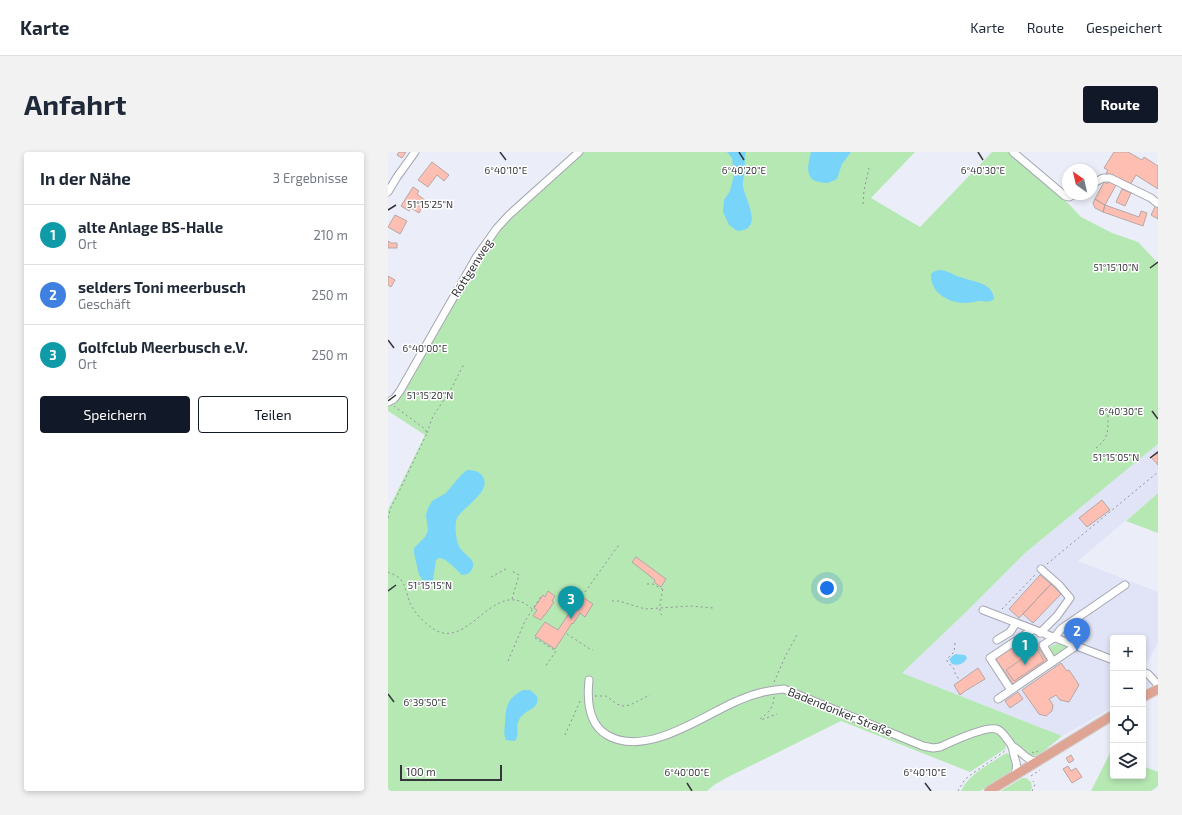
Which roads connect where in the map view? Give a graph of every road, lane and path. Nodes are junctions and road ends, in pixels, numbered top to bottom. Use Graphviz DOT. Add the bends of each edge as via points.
graph roads {
  1 [pos="415,152"];
  2 [pos="579,152"];
  3 [pos="1013,152"];
  4 [pos="869,168"];
  5 [pos="1098,181"];
  6 [pos="388,192"];
  7 [pos="1062,193"];
  8 [pos="1157,203"];
  9 [pos="863,204"];
  10 [pos="464,364"];
  11 [pos="390,401"];
  12 [pos="1108,415"];
  13 [pos="427,433"];
  14 [pos="1096,448"];
  15 [pos="1158,472"];
  16 [pos="388,518"];
  17 [pos="620,547"];
  18 [pos="506,569"];
  19 [pos="1041,569"];
  20 [pos="512,571"];
  21 [pos="388,572"];
  22 [pos="491,577"];
  23 [pos="647,584"];
  24 [pos="1126,585"];
  25 [pos="585,592"];
  26 [pos="542,595"];
  27 [pos="512,599"];
  28 [pos="612,601"];
  29 [pos="660,607"];
  30 [pos="713,608"];
  31 [pos="532,609"];
  32 [pos="983,610"];
  33 [pos="662,615"];
  34 [pos="996,615"];
  35 [pos="1016,624"];
  36 [pos="1032,630"];
  37 [pos="1040,633"];
  38 [pos="567,634"];
  39 [pos="535,638"];
  40 [pos="1054,638"];
  41 [pos="997,640"];
  42 [pos="955,643"];
  43 [pos="1076,646"];
  44 [pos="593,650"];
  45 [pos="1110,659"];
  46 [pos="508,661"];
  47 [pos="1053,662"];
  48 [pos="545,667"];
  49 [pos="1146,673"];
  50 [pos="589,680"];
  51 [pos="960,681"];
  52 [pos="1158,685"];
  53 [pos="1158,689"];
  54 [pos="1011,690"];
  55 [pos="650,695"];
  56 [pos="1146,695"];
  57 [pos="588,696"];
  58 [pos="998,699"];
  59 [pos="1110,717"];
  60 [pos="565,736"];
  61 [pos="1012,746"];
  62 [pos="1028,750"];
  63 [pos="1040,750"];
  64 [pos="1037,761"];
  65 [pos="1014,776"];
  66 [pos="1033,781"];
  67 [pos="958,791"];
  68 [pos="990,791"];
  69 [pos="1032,791"];
  1 -- 6 [label="street"];
  2 -- 11 [label="street, Röttgenweg" via="508,215 497,228 477,256 400,391"];
  3 -- 7 [label="street"];
  4 -- 9 [label="path"];
  5 -- 8 [label="street" via="1110,178"];
  10 -- 13 [label="path" via="433,416"];
  11 -- 13 [label="path"];
  12 -- 14 [label="path" via="1107,436"];
  13 -- 16 [label="path"];
  15 -- 19 [label="path"];
  17 -- 25 [label="path" via="618,546"];
  18 -- 22 [label="path"];
  19 -- 34 [label="path"];
  19 -- 37 [label="street" via="1059,584 1070,598"];
  20 -- 27 [label="path" via="519,575"];
  21 -- 27 [label="path" via="401,580 416,613 441,633 460,630 498,604"];
  23 -- 29 [label="path" via="654,584 662,589"];
  24 -- 40 [label="street" via="1060,629"];
  26 -- 31 [label="path"];
  27 -- 31 [label="path"];
  28 -- 29 [label="path" via="645,609"];
  29 -- 30 [label="path"];
  29 -- 33 [label="path"];
  31 -- 46 [label="path" via="518,634"];
  32 -- 34 [label="street"];
  34 -- 35 [label="street"];
  35 -- 36 [label="street"];
  35 -- 41 [label="street" via="1010,632"];
  36 -- 37 [label="street"];
  36 -- 54 [label="street" via="990,658"];
  37 -- 40 [label="street"];
  38 -- 44 [label="path"];
  39 -- 48 [label="path" via="556,652"];
  40 -- 43 [label="street"];
  40 -- 47 [label="street" via="1044,645"];
  42 -- 51 [label="path" via="954,652 947,661"];
  43 -- 45 [label="street"];
  43 -- 47 [label="street"];
  47 -- 54 [label="street"];
  49 -- 52 [label="street"];
  50 -- 57 [label="street, Badendonker Straße"];
  53 -- 56 [label="main road"];
  54 -- 58 [label="street"];
  55 -- 57 [label="path" via="623,706 606,696"];
  57 -- 60 [label="path" via="582,695"];
  57 -- 61 [label="street, Badendonker Straße" via="590,711 597,728 618,740 630,742 661,736 737,701 766,691 784,690 928,747 940,747 991,728 1005,735"];
  59 -- 64 [label="main road"];
  61 -- 64 [label="street, Badendonker Straße" via="1026,758"];
  61 -- 65 [label="street, Badendonker Straße" via="1018,764"];
  61 -- 67 [label="path" via="969,776"];
  62 -- 63 [label="path"];
  64 -- 65 [label="main road"];
  65 -- 68 [label="main road"];
  66 -- 69 [label="path"];
}
